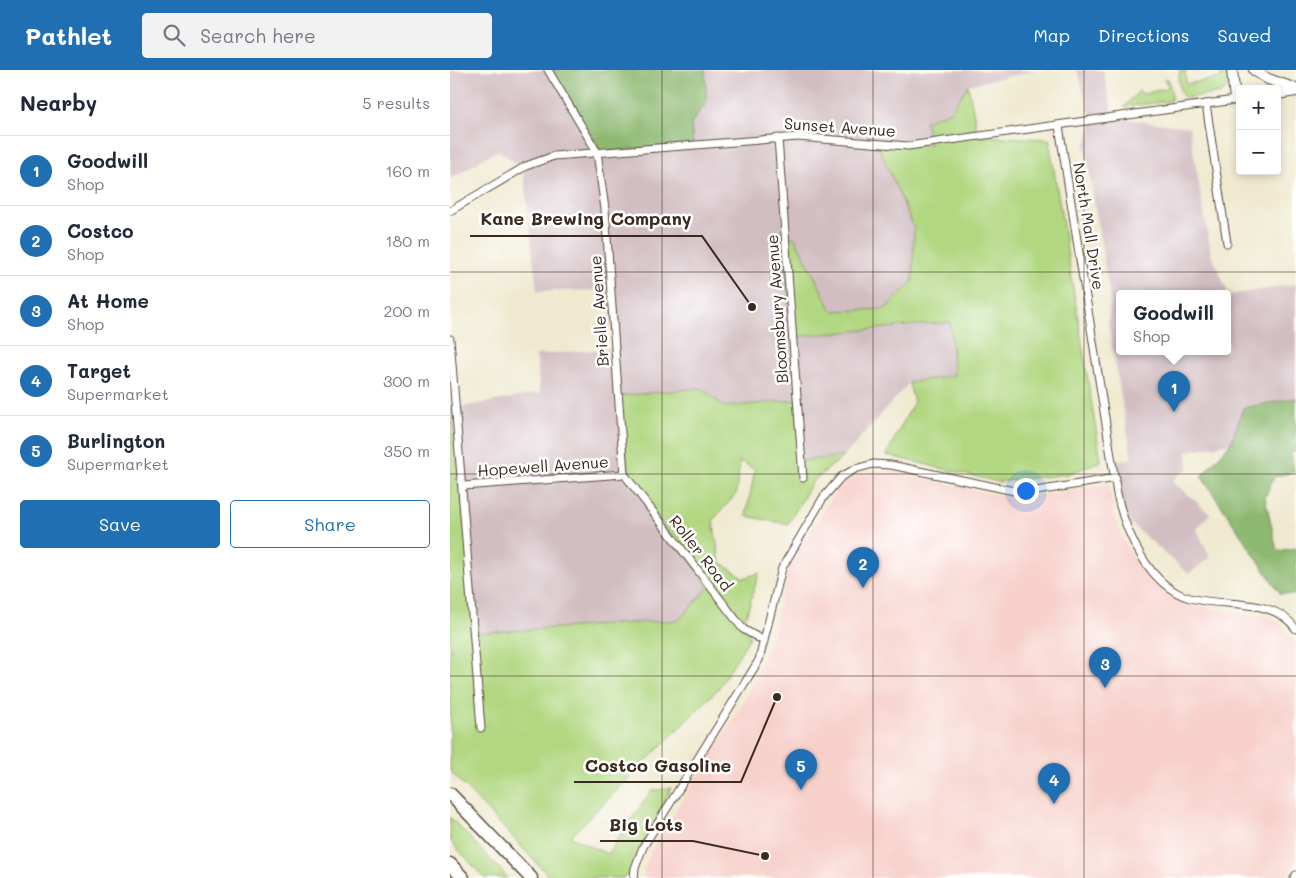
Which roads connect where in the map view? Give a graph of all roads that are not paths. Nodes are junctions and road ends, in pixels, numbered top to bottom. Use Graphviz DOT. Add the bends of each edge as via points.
graph roads {
  1 [pos="548,70"];
  2 [pos="1232,70"];
  3 [pos="1254,70"];
  4 [pos="1296,90"];
  5 [pos="1281,93"];
  6 [pos="1236,94"];
  7 [pos="1236,100"];
  8 [pos="1206,104"];
  9 [pos="1059,126"];
  10 [pos="778,138"];
  11 [pos="597,152"];
  12 [pos="450,211"];
  13 [pos="1227,243"];
  14 [pos="450,339"];
  15 [pos="624,474"];
  16 [pos="803,478"];
  17 [pos="1116,478"];
  18 [pos="463,486"];
  19 [pos="1296,630"];
  20 [pos="764,641"];
  21 [pos="481,728"];
  22 [pos="450,794"];
  23 [pos="450,864"];
  24 [pos="1296,874"];
  25 [pos="463,878"];
  26 [pos="531,878"];
  27 [pos="634,878"];
  28 [pos="1294,878"];
  1 -- 11 [label="street, Brielle Avenue"];
  2 -- 6 [label="main road"];
  3 -- 4 [label="main road"];
  4 -- 5 [label="main road"];
  7 -- 8 [label="street, Sunset Avenue"];
  8 -- 9 [label="street, Sunset Avenue"];
  8 -- 13 [label="street"];
  9 -- 10 [label="street, Sunset Avenue" via="908,146 873,145 829,138"];
  9 -- 17 [label="street, North Mall Drive"];
  10 -- 11 [label="street, Sunset Avenue"];
  10 -- 16 [label="street, Bloomsbury Avenue"];
  11 -- 12 [label="street, Sunset Avenue" via="537,161"];
  11 -- 15 [label="street, Brielle Avenue" via="605,209"];
  14 -- 18 [label="street"];
  15 -- 18 [label="street, Hopewell Avenue"];
  15 -- 20 [label="street, Roller Road" via="743,629"];
  17 -- 19 [label="street, North Mall Drive" via="1121,513 1129,534 1148,565 1166,584 1192,599 1270,609 1285,616"];
  17 -- 20 [label="street" via="1024,492 890,465 873,464 855,469 831,488 782,568"];
  18 -- 21 [label="street"];
  20 -- 27 [label="street" via="759,660 643,847"];
  22 -- 26 [label="highway"];
  23 -- 25 [label="highway"];
  24 -- 28 [label="street"];
}
